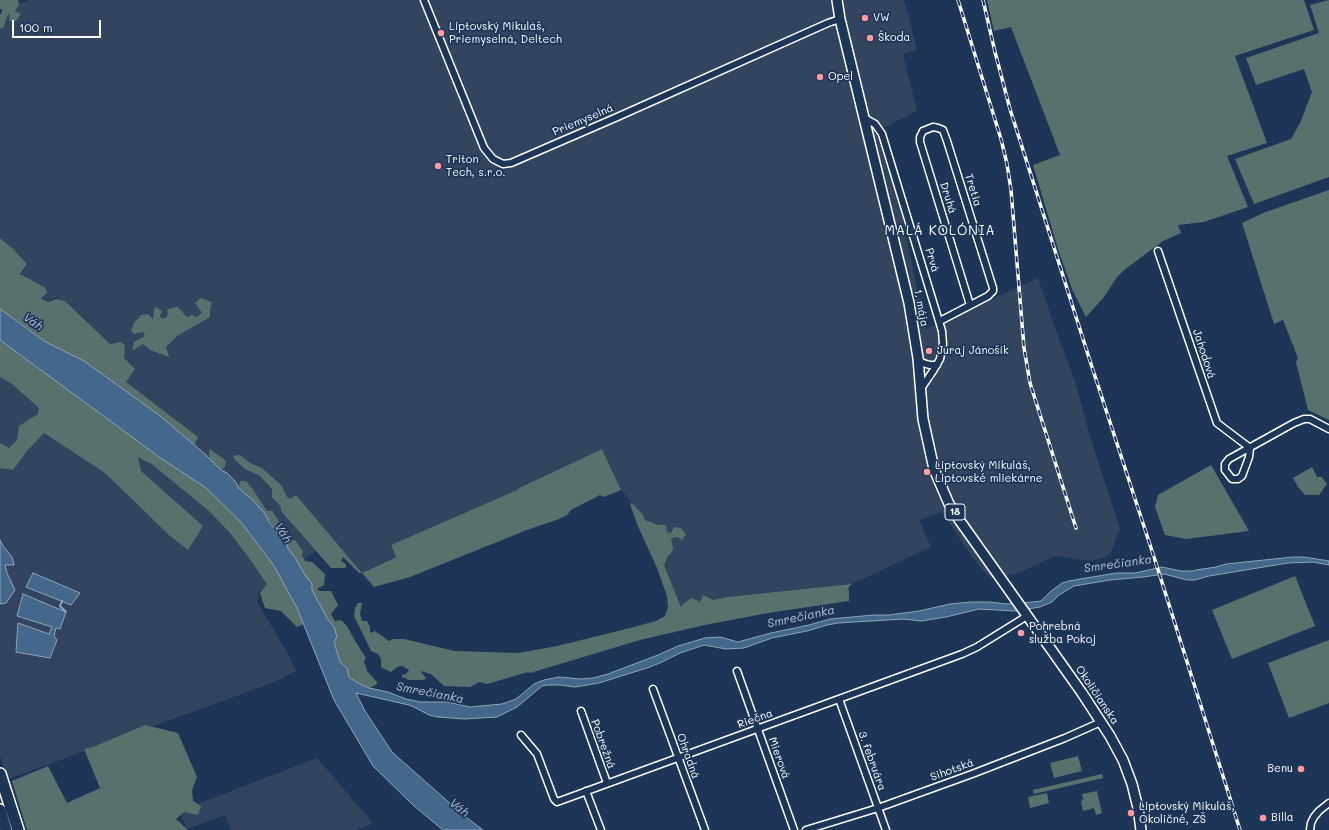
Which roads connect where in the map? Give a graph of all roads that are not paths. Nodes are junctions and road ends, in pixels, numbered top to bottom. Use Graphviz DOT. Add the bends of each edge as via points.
graph roads {
  1 [pos="424,0"];
  2 [pos="831,0"];
  3 [pos="837,0"];
  4 [pos="840,19"];
  5 [pos="864,118"];
  6 [pos="920,142"];
  7 [pos="1158,251"];
  8 [pos="970,304"];
  9 [pos="940,320"];
  10 [pos="918,358"];
  11 [pos="937,365"];
  12 [pos="920,390"];
  13 [pos="1329,430"];
  14 [pos="1250,448"];
  15 [pos="1005,586"];
  16 [pos="1026,615"];
  17 [pos="737,671"];
  18 [pos="653,689"];
  19 [pos="839,699"];
  20 [pos="581,711"];
  21 [pos="1101,722"];
  22 [pos="758,729"];
  23 [pos="521,735"];
  24 [pos="678,758"];
  25 [pos="0,774"];
  26 [pos="607,783"];
  27 [pos="586,791"];
  28 [pos="1329,803"];
  29 [pos="878,808"];
  30 [pos="0,810"];
  31 [pos="6,830"];
  32 [pos="18,830"];
  33 [pos="601,830"];
  34 [pos="705,830"];
  35 [pos="794,830"];
  36 [pos="806,830"];
  37 [pos="886,830"];
  38 [pos="1141,830"];
  39 [pos="1310,830"];
  1 -- 4 [label="street, Priemyselná" via="484,148 493,159 502,164 515,161"];
  2 -- 4 [label="main road, 1. mája / 18"];
  3 -- 4 [label="main road, 1. mája / 18"];
  4 -- 5 [label="main road, 1. mája / 18"];
  5 -- 9 [label="street, Prvá" via="875,124 882,134"];
  5 -- 10 [label="main road, 1. mája / 18" via="909,303"];
  6 -- 8 [label="street, Druhá"];
  6 -- 8 [label="street, Tretia" via="923,131 933,127 943,130 947,140 993,291"];
  7 -- 14 [label="street, Jahodová" via="1217,423"];
  8 -- 9 [label="street"];
  9 -- 11 [label="street, Prvá" via="943,340"];
  10 -- 11 [label="street" via="926,364"];
  10 -- 12 [label="main road, 1. mája / 18"];
  11 -- 12 [label="street, Prvá"];
  12 -- 15 [label="main road, 1. mája / 18" via="926,434 941,487 960,521"];
  13 -- 14 [label="street" via="1304,419"];
  14 -- 14 [label="street" via="1225,464 1225,470 1232,478 1238,479 1242,476"];
  15 -- 16 [label="main road, Okoličianska / 18"];
  16 -- 19 [label="street, Riečna" via="977,648"];
  16 -- 21 [label="main road, Okoličianska / 18"];
  17 -- 22 [label="street, Mierová"];
  18 -- 24 [label="street, Ohradná"];
  19 -- 22 [label="street, Riečna"];
  19 -- 29 [label="street, 3. februára"];
  20 -- 26 [label="street, Pobrežná"];
  21 -- 29 [label="street, Sihotská" via="1041,748"];
  21 -- 38 [label="main road, Okoličianska / 18" via="1117,748 1130,779"];
  22 -- 24 [label="street, Riečna"];
  22 -- 35 [label="street, Mierová"];
  23 -- 27 [label="street, Riečna" via="537,754 557,802"];
  24 -- 26 [label="street, Riečna"];
  24 -- 34 [label="street, Ohradná"];
  25 -- 32 [label="highway"];
  26 -- 27 [label="street, Riečna"];
  27 -- 33 [label="street"];
  28 -- 39 [label="street" via="1314,817"];
  29 -- 36 [label="street, Sihotská"];
  29 -- 37 [label="street, 3. februára"];
  30 -- 31 [label="highway"];
}
